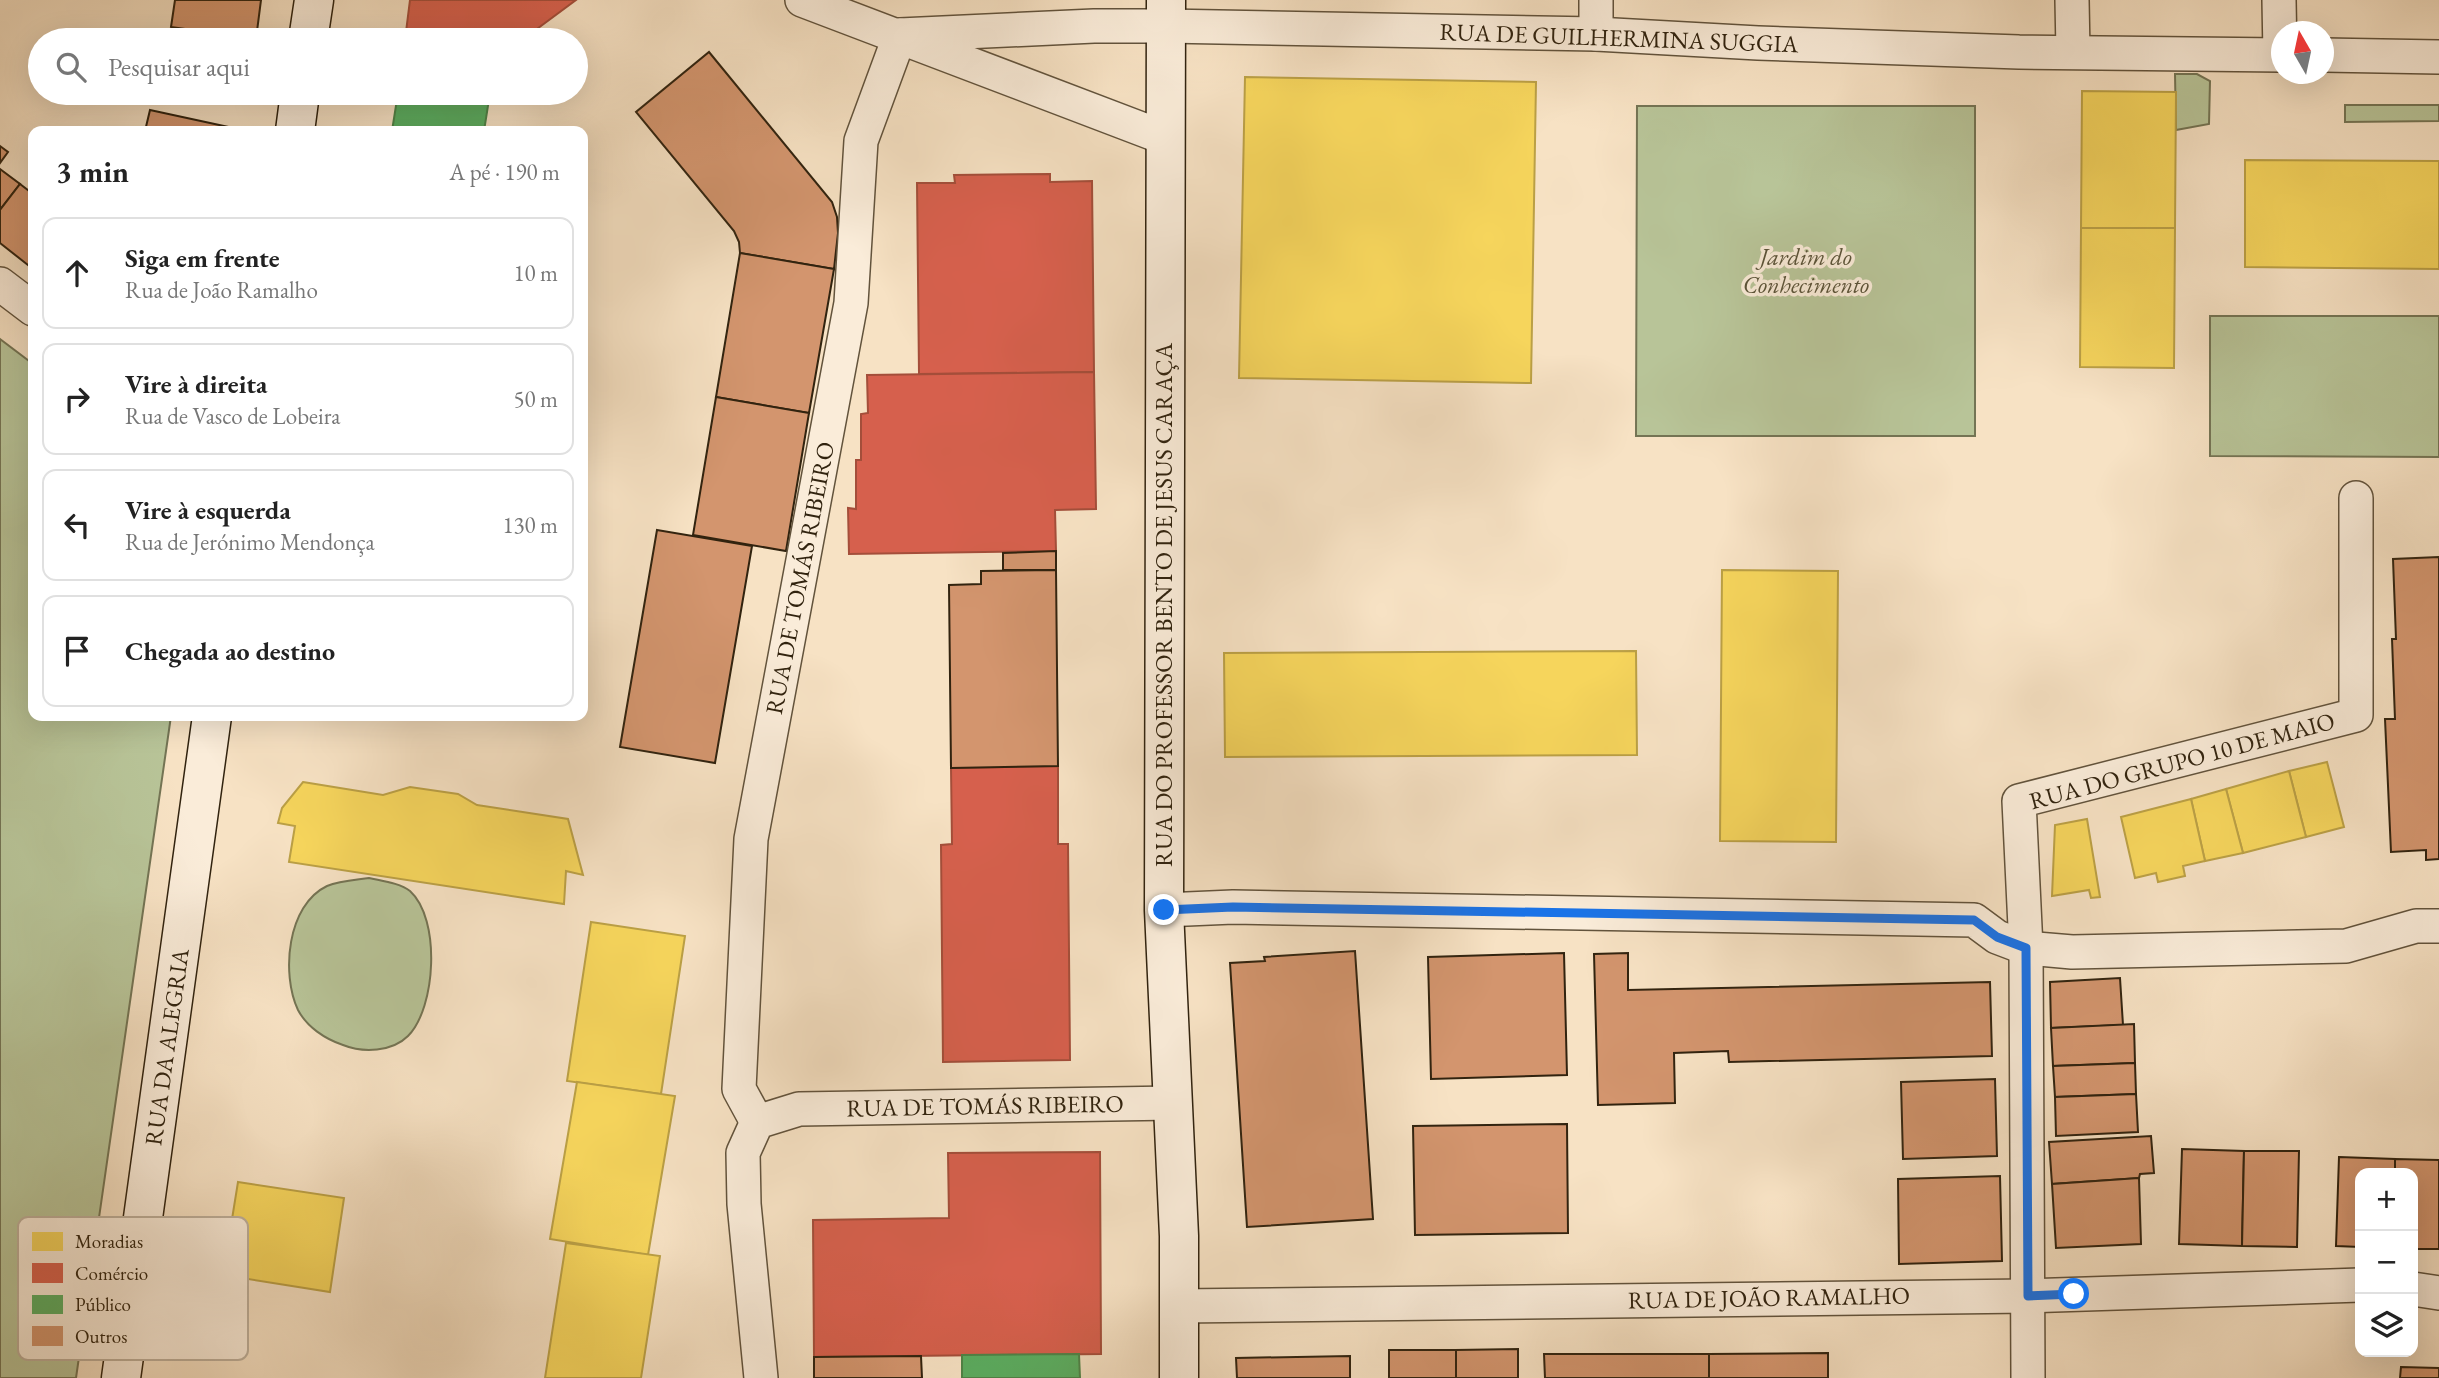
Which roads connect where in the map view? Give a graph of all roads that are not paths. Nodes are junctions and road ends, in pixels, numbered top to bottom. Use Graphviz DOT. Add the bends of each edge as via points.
graph roads {
  1 [pos="314,0"];
  2 [pos="802,0"];
  3 [pos="1596,0"];
  4 [pos="2072,0"];
  5 [pos="2279,0"];
  6 [pos="1166,13"];
  7 [pos="2280,21"];
  8 [pos="310,28"];
  9 [pos="1596,34"];
  10 [pos="900,35"];
  11 [pos="2073,52"];
  12 [pos="2271,55"];
  13 [pos="2334,55"];
  14 [pos="2439,57"];
  15 [pos="298,105"];
  16 [pos="296,126"];
  17 [pos="1165,138"];
  18 [pos="0,284"];
  19 [pos="28,305"];
  20 [pos="2356,498"];
  21 [pos="211,721"];
  22 [pos="1164,910"];
  23 [pos="2439,926"];
  24 [pos="2026,948"];
  25 [pos="1174,1103"];
  26 [pos="757,1122"];
  27 [pos="143,1217"];
  28 [pos="2355,1284"];
  29 [pos="2418,1290"];
  30 [pos="2439,1293"];
  31 [pos="2028,1296"];
  32 [pos="1178,1306"];
  33 [pos="123,1360"];
  34 [pos="121,1378"];
  35 [pos="761,1378"];
  36 [pos="1179,1378"];
  37 [pos="2028,1378"];
  1 -- 8 [label="street"];
  2 -- 10 [label="street"];
  3 -- 9 [label="street"];
  4 -- 11 [label="street"];
  5 -- 7 [label="street"];
  6 -- 9 [label="street, RUA DE GUILHERMINA SUGGIA"];
  6 -- 10 [label="street, RUA DE GUILHERMINA SUGGIA" via="1094,26"];
  6 -- 17 [label="street, RUA DO PROFESSOR BENTO DE JESUS CARAÇA"];
  9 -- 11 [label="street, RUA DE GUILHERMINA SUGGIA"];
  10 -- 17 [label="street"];
  10 -- 26 [label="street, RUA DE TOMÁS RIBEIRO" via="862,141 851,303 751,839 739,1089"];
  11 -- 12 [label="street, RUA DE GUILHERMINA SUGGIA"];
  13 -- 14 [label="street"];
  15 -- 16 [label="street"];
  17 -- 22 [label="street, RUA DO PROFESSOR BENTO DE JESUS CARAÇA"];
  18 -- 19 [label="street"];
  20 -- 24 [label="street, RUA DO GRUPO 10 DE MAIO" via="2356,715 2019,801"];
  21 -- 27 [label="street, RUA DA ALEGRIA"];
  22 -- 24 [label="street" via="1233,907 1974,920 1997,937"];
  22 -- 25 [label="street, RUA DO PROFESSOR BENTO DE JESUS CARAÇA"];
  23 -- 24 [label="street" via="2416,926 2346,946 2073,952"];
  24 -- 31 [label="street"];
  25 -- 26 [label="street, RUA DE TOMÁS RIBEIRO" via="799,1109"];
  25 -- 32 [label="street, RUA DO PROFESSOR BENTO DE JESUS CARAÇA"];
  26 -- 35 [label="street" via="743,1153"];
  28 -- 31 [label="street, RUA DE JOÃO RAMALHO"];
  29 -- 30 [label="street"];
  31 -- 32 [label="street, RUA DE JOÃO RAMALHO"];
  31 -- 37 [label="street"];
  32 -- 36 [label="street, RUA DO PROFESSOR BENTO DE JESUS CARAÇA"];
  33 -- 34 [label="street, RUA DA ALEGRIA"];
}
